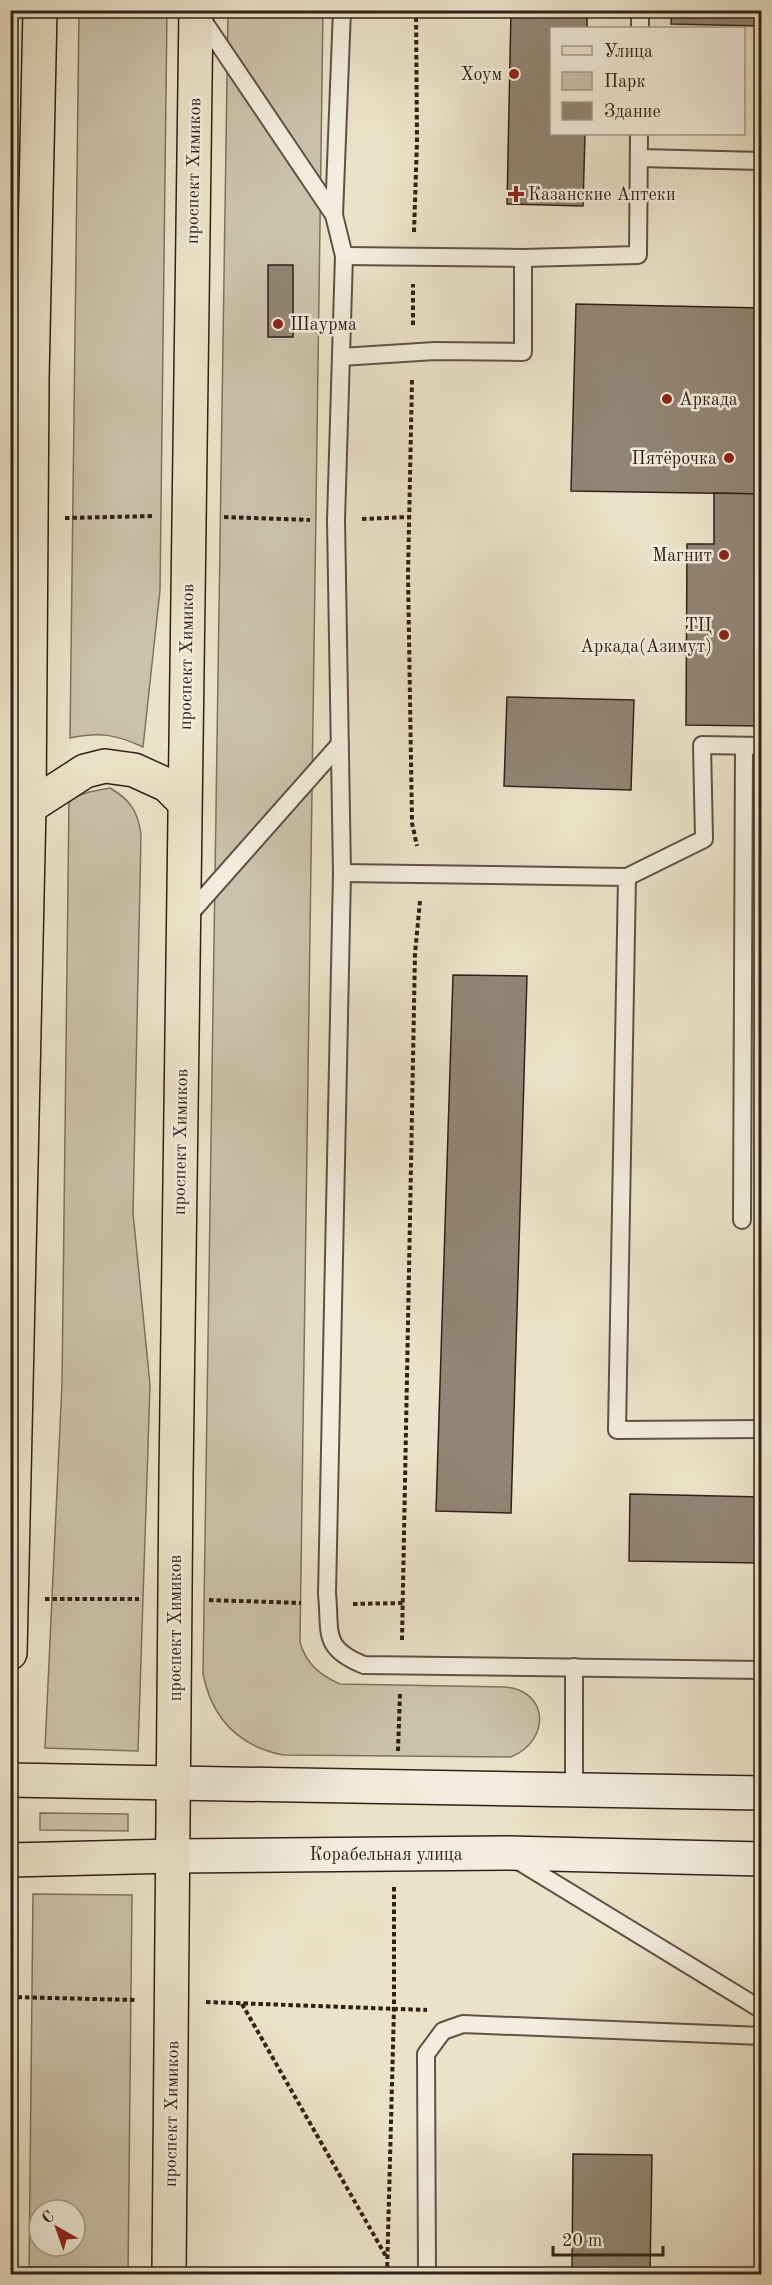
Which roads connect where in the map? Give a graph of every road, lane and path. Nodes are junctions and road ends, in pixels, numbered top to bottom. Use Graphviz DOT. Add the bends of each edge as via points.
graph roads {
  1 [pos="40,10"];
  2 [pos="196,10"];
  3 [pos="342,10"];
  4 [pos="416,10"];
  5 [pos="640,10"];
  6 [pos="640,27"];
  7 [pos="639,135"];
  8 [pos="639,158"];
  9 [pos="762,161"];
  10 [pos="334,215"];
  11 [pos="344,256"];
  12 [pos="414,256"];
  13 [pos="523,258"];
  14 [pos="412,353"];
  15 [pos="341,357"];
  16 [pos="21,379"];
  17 [pos="340,744"];
  18 [pos="744,746"];
  19 [pos="762,746"];
  20 [pos="184,802"];
  21 [pos="30,807"];
  22 [pos="342,873"];
  23 [pos="422,874"];
  24 [pos="627,877"];
  25 [pos="183,921"];
  26 [pos="742,1220"];
  27 [pos="762,1429"];
  28 [pos="404,1603"];
  29 [pos="10,1653"];
  30 [pos="574,1668"];
  31 [pos="762,1670"];
  32 [pos="10,1780"];
  33 [pos="174,1783"];
  34 [pos="574,1790"];
  35 [pos="762,1793"];
  36 [pos="506,1853"];
  37 [pos="174,1856"];
  38 [pos="10,1860"];
  39 [pos="762,1860"];
  40 [pos="241,2003"];
  41 [pos="394,2008"];
  42 [pos="762,2010"];
  43 [pos="762,2036"];
  44 [pos="388,2259"];
  45 [pos="169,2274"];
  46 [pos="387,2274"];
  47 [pos="427,2274"];
  1 -- 16 [label="main road"];
  2 -- 10 [label="lane"];
  2 -- 20 [label="main road, проспект Химиков"];
  3 -- 10 [label="lane"];
  4 -- 12 [label="path"];
  5 -- 6 [label="lane"];
  7 -- 8 [label="lane"];
  8 -- 9 [label="lane"];
  8 -- 13 [label="lane" via="638,255"];
  10 -- 11 [label="lane"];
  11 -- 12 [label="lane"];
  11 -- 15 [label="lane"];
  12 -- 13 [label="lane"];
  12 -- 14 [label="path"];
  13 -- 14 [label="lane" via="523,352"];
  14 -- 15 [label="lane"];
  14 -- 23 [label="path" via="408,574 412,823"];
  15 -- 17 [label="lane" via="336,520"];
  16 -- 21 [label="main road"];
  17 -- 22 [label="lane"];
  17 -- 25 [label="lane"];
  18 -- 19 [label="lane"];
  18 -- 24 [label="lane" via="702,745 704,839"];
  18 -- 26 [label="lane"];
  20 -- 21 [label="main road" via="167,784 134,770 105,766 85,771"];
  20 -- 25 [label="main road, проспект Химиков"];
  21 -- 29 [label="main road"];
  22 -- 23 [label="lane"];
  22 -- 30 [label="lane" via="327,1582 327,1621 332,1641 344,1657 364,1665"];
  23 -- 24 [label="lane"];
  23 -- 28 [label="path" via="415,954"];
  24 -- 27 [label="lane" via="617,1430"];
  25 -- 33 [label="main road, проспект Химиков"];
  30 -- 31 [label="lane"];
  30 -- 34 [label="lane"];
  32 -- 33 [label="main road"];
  33 -- 34 [label="main road"];
  33 -- 37 [label="main road, проспект Химиков"];
  34 -- 35 [label="main road"];
  36 -- 37 [label="main road, Корабельная улица"];
  36 -- 39 [label="main road, Корабельная улица"];
  36 -- 42 [label="lane"];
  37 -- 38 [label="main road, Корабельная улица"];
  37 -- 45 [label="main road, проспект Химиков"];
  40 -- 44 [label="path"];
  41 -- 44 [label="path"];
  43 -- 47 [label="lane" via="518,2024 463,2024 443,2031 426,2054"];
  44 -- 46 [label="path"];
}
